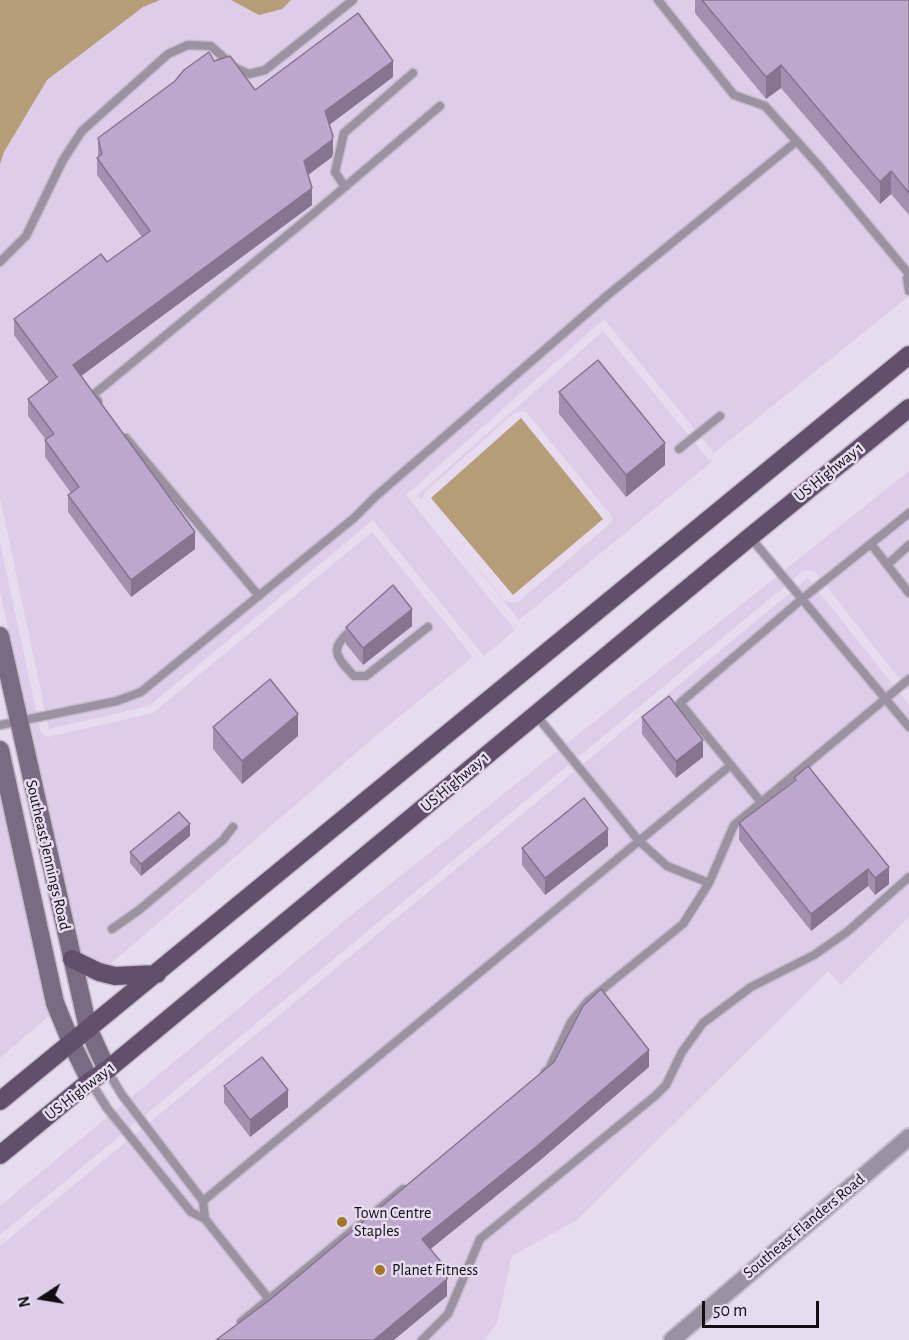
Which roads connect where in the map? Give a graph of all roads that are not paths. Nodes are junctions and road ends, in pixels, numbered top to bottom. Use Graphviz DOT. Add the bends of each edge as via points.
graph roads {
  1 [pos="353,0"];
  2 [pos="658,0"];
  3 [pos="413,73"];
  4 [pos="440,106"];
  5 [pos="797,141"];
  6 [pos="345,187"];
  7 [pos="0,262"];
  8 [pos="909,274"];
  9 [pos="909,291"];
  10 [pos="909,355"];
  11 [pos="909,408"];
  12 [pos="106,413"];
  13 [pos="720,416"];
  14 [pos="120,431"];
  15 [pos="679,449"];
  16 [pos="909,513"];
  17 [pos="750,537"];
  18 [pos="871,544"];
  19 [pos="909,545"];
  20 [pos="887,565"];
  21 [pos="909,593"];
  22 [pos="259,596"];
  23 [pos="802,599"];
  24 [pos="361,623"];
  25 [pos="428,627"];
  26 [pos="0,636"];
  27 [pos="909,679"];
  28 [pos="885,699"];
  29 [pos="536,715"];
  30 [pos="9,723"];
  31 [pos="909,727"];
  32 [pos="0,750"];
  33 [pos="731,765"];
  34 [pos="761,802"];
  35 [pos="233,827"];
  36 [pos="639,841"];
  37 [pos="909,877"];
  38 [pos="709,883"];
  39 [pos="112,929"];
  40 [pos="72,959"];
  41 [pos="157,974"];
  42 [pos="88,1028"];
  43 [pos="71,1042"];
  44 [pos="107,1070"];
  45 [pos="536,1079"];
  46 [pos="90,1081"];
  47 [pos="0,1101"];
  48 [pos="909,1137"];
  49 [pos="0,1155"];
  50 [pos="412,1181"];
  51 [pos="203,1202"];
  52 [pos="205,1219"];
  53 [pos="269,1299"];
  54 [pos="233,1329"];
  55 [pos="680,1337"];
  56 [pos="422,1340"];
  1 -- 7 [label="lane" via="265,70 249,74 234,67 211,46 188,45 168,54 82,131 63,160 26,236"];
  2 -- 5 [label="lane" via="734,95 765,106"];
  3 -- 6 [label="lane" via="345,134 335,172"];
  4 -- 6 [label="lane"];
  5 -- 8 [label="lane"];
  5 -- 22 [label="lane" via="609,294 354,518"];
  6 -- 12 [label="lane" via="93,395"];
  8 -- 9 [label="lane"];
  10 -- 41 [label="main road"];
  11 -- 17 [label="main road, US Highway 1"];
  13 -- 15 [label="lane"];
  14 -- 22 [label="lane"];
  16 -- 18 [label="lane"];
  17 -- 23 [label="lane"];
  17 -- 29 [label="main road, US Highway 1"];
  18 -- 20 [label="lane"];
  18 -- 23 [label="lane"];
  19 -- 20 [label="lane"];
  20 -- 21 [label="lane"];
  22 -- 30 [label="lane" via="141,692 117,701"];
  23 -- 28 [label="lane"];
  23 -- 33 [label="lane" via="680,703"];
  24 -- 25 [label="lane" via="340,639 336,651 338,660 354,676 366,676"];
  26 -- 30 [label="street, Southeast Jennings Road"];
  27 -- 28 [label="lane"];
  28 -- 31 [label="lane"];
  28 -- 34 [label="lane"];
  29 -- 36 [label="lane"];
  29 -- 44 [label="main road, US Highway 1"];
  30 -- 40 [label="street, Southeast Jennings Road"];
  32 -- 43 [label="street, Southeast Jennings Road" via="55,1003"];
  33 -- 34 [label="lane"];
  33 -- 36 [label="lane"];
  34 -- 38 [label="lane" via="734,825"];
  35 -- 39 [label="lane" via="223,840"];
  36 -- 38 [label="lane" via="667,866"];
  36 -- 51 [label="lane"];
  37 -- 56 [label="lane" via="847,932 814,955 751,987 703,1023 655,1096 480,1239 448,1314"];
  38 -- 45 [label="lane" via="683,924 588,1001 571,1022 549,1069"];
  40 -- 41 [label="main road" via="115,976"];
  40 -- 42 [label="street, Southeast Jennings Road"];
  41 -- 42 [label="main road"];
  42 -- 43 [label="main road"];
  42 -- 44 [label="street, Southeast Jennings Road"];
  43 -- 46 [label="street, Southeast Jennings Road"];
  43 -- 47 [label="main road"];
  44 -- 46 [label="main road, US Highway 1"];
  44 -- 51 [label="lane"];
  46 -- 49 [label="main road, US Highway 1"];
  46 -- 52 [label="lane" via="107,1108 191,1212"];
  48 -- 55 [label="street, Southeast Flanders Road"];
  50 -- 53 [label="lane"];
  51 -- 52 [label="lane"];
  52 -- 53 [label="lane"];
  53 -- 54 [label="lane"];
}
